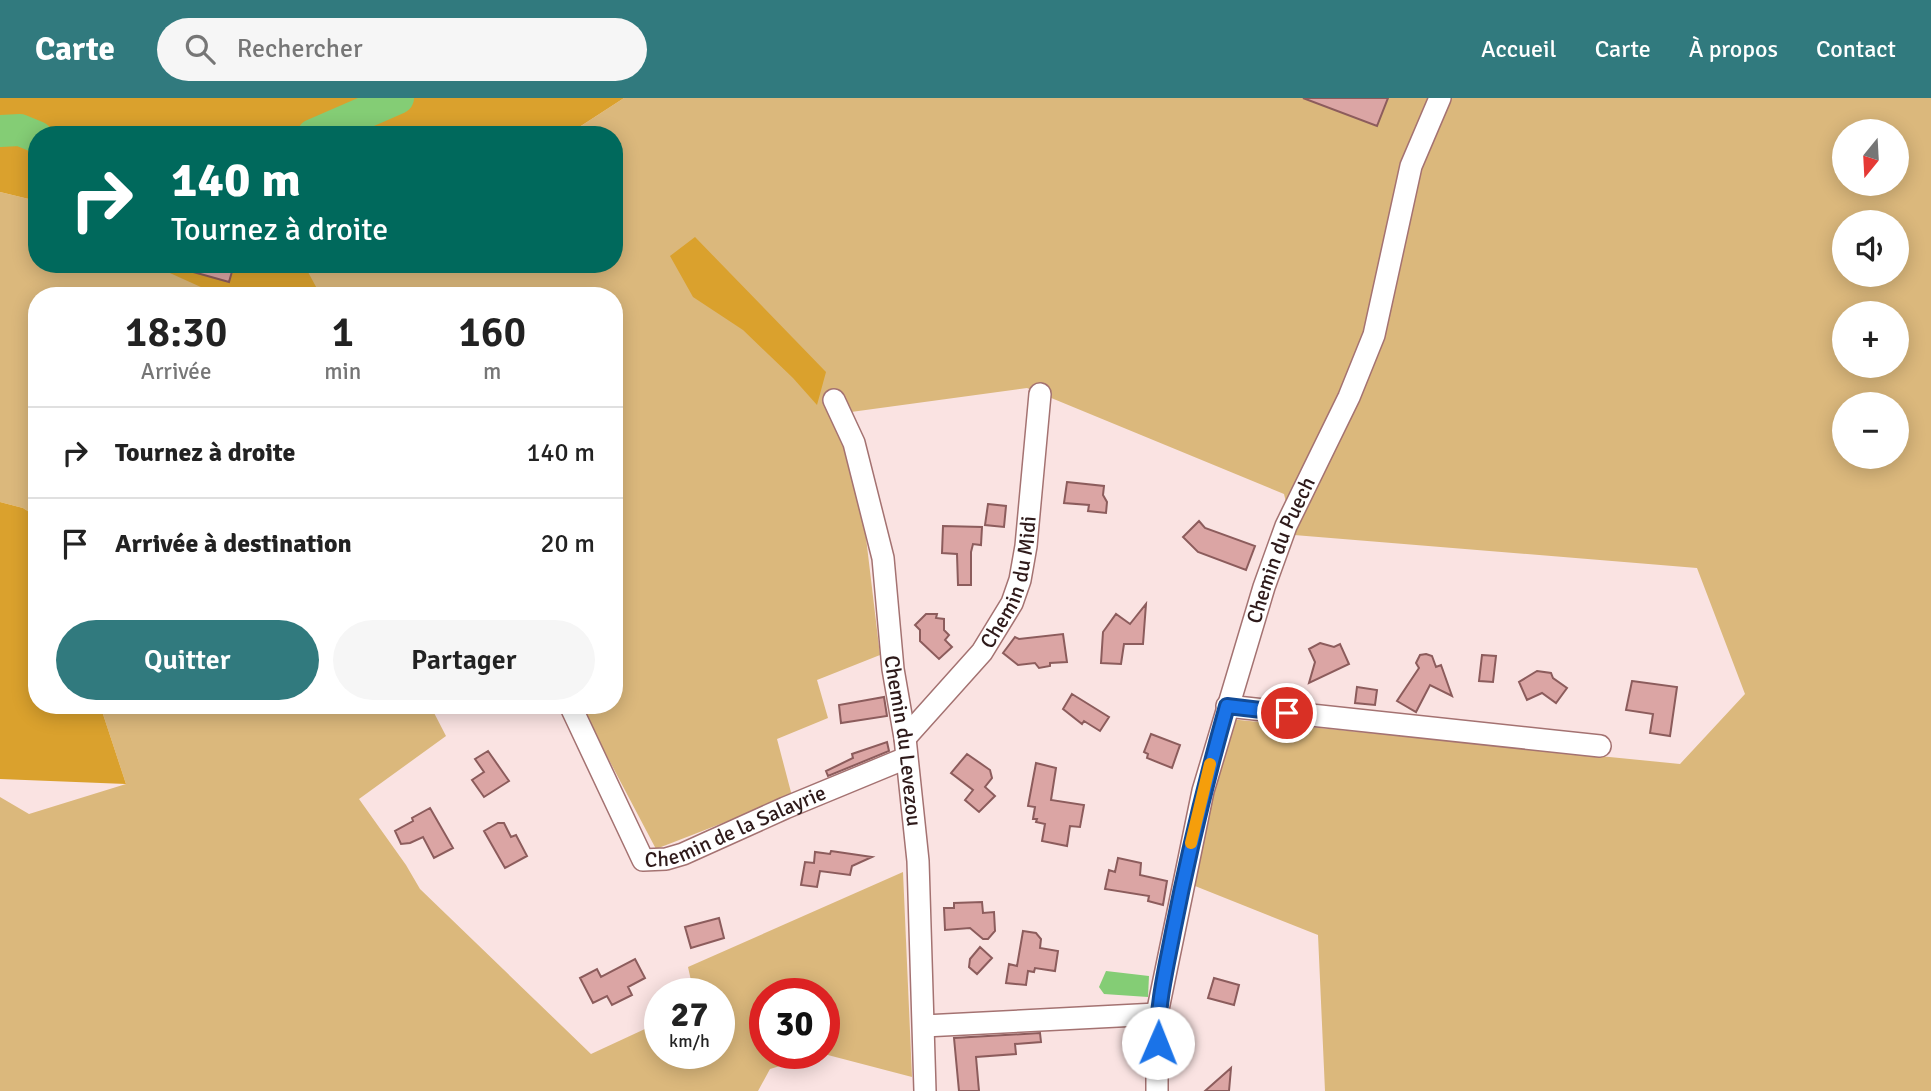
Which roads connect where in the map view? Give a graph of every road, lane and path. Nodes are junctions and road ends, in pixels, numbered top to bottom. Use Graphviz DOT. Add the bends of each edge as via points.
graph roads {
  1 [pos="1440,98"];
  2 [pos="1040,394"];
  3 [pos="834,400"];
  4 [pos="1227,706"];
  5 [pos="574,714"];
  6 [pos="1600,746"];
  7 [pos="906,748"];
  8 [pos="1157,1014"];
  9 [pos="924,1027"];
  10 [pos="925,1091"];
  11 [pos="1157,1091"];
  1 -- 4 [label="street, Chemin du Puech" via="1410,166 1374,335 1286,526"];
  2 -- 7 [label="street, Chemin du Midi" via="1026,546 1012,603 982,652"];
  3 -- 7 [label="street, Chemin du Levezou" via="853,443 883,558"];
  4 -- 6 [label="street"];
  4 -- 8 [label="street, Chemin du Puech" via="1203,791"];
  5 -- 7 [label="street, Chemin de la Salayrie" via="643,859 683,854"];
  7 -- 9 [label="street, Chemin du Levezou" via="918,861"];
  8 -- 9 [label="street"];
  8 -- 11 [label="street, Chemin du Puech"];
  9 -- 10 [label="street, Chemin du Levezou"];
}
